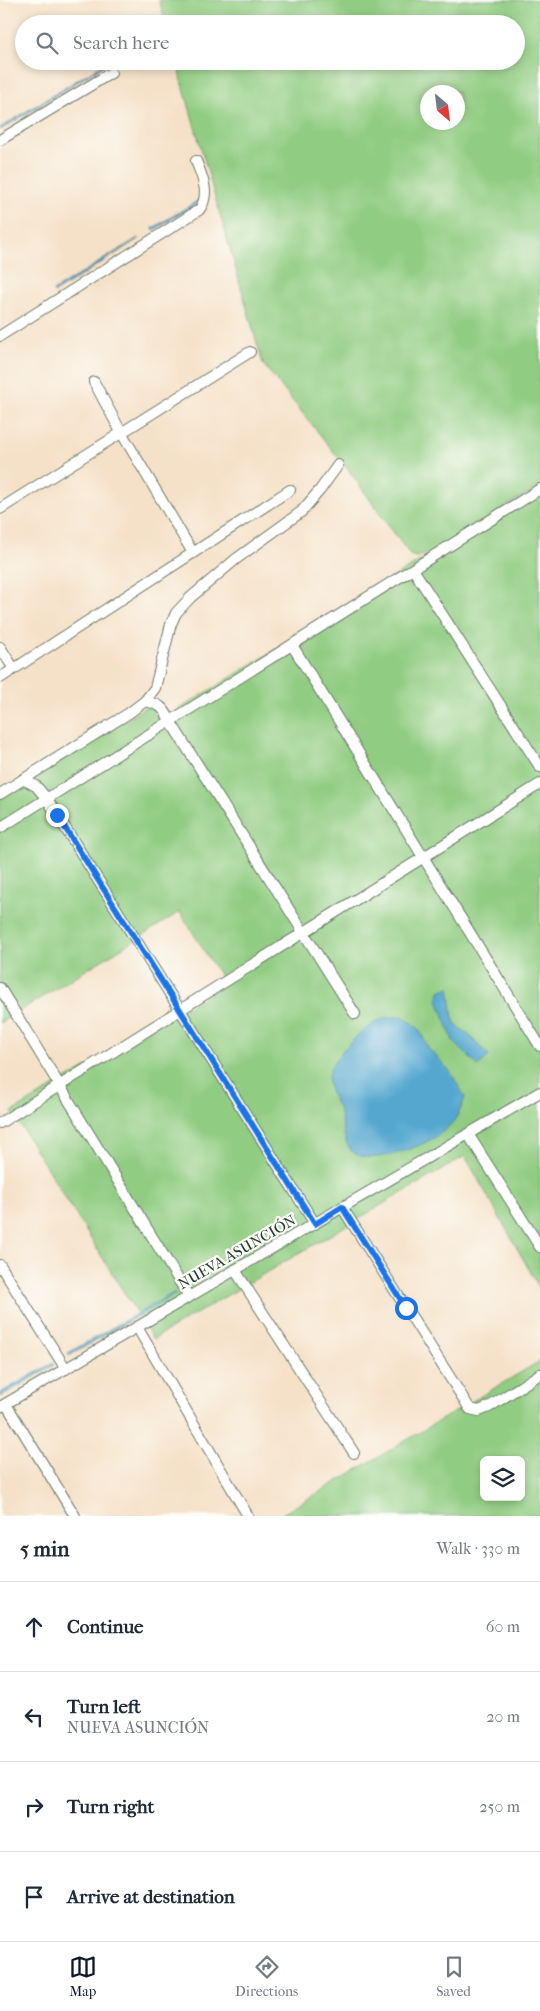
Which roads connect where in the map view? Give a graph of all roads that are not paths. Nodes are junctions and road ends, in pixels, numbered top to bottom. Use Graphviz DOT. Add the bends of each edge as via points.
graph roads {
  1 [pos="111,73"];
  2 [pos="0,140"];
  3 [pos="196,161"];
  4 [pos="0,336"];
  5 [pos="250,352"];
  6 [pos="94,382"];
  7 [pos="121,432"];
  8 [pos="338,465"];
  9 [pos="290,490"];
  10 [pos="539,492"];
  11 [pos="0,509"];
  12 [pos="194,553"];
  13 [pos="413,569"];
  14 [pos="292,645"];
  15 [pos="0,646"];
  16 [pos="14,669"];
  17 [pos="0,678"];
  18 [pos="145,700"];
  19 [pos="170,721"];
  20 [pos="540,767"];
  21 [pos="23,779"];
  22 [pos="540,784"];
  23 [pos="0,794"];
  24 [pos="47,799"];
  25 [pos="0,828"];
  26 [pos="424,858"];
  27 [pos="304,933"];
  28 [pos="0,988"];
  29 [pos="180,1010"];
  30 [pos="355,1014"];
  31 [pos="540,1046"];
  32 [pos="60,1086"];
  33 [pos="540,1092"];
  34 [pos="0,1123"];
  35 [pos="468,1134"];
  36 [pos="342,1207"];
  37 [pos="315,1224"];
  38 [pos="540,1247"];
  39 [pos="0,1265"];
  40 [pos="235,1270"];
  41 [pos="190,1297"];
  42 [pos="137,1327"];
  43 [pos="66,1369"];
  44 [pos="540,1374"];
  45 [pos="3,1405"];
  46 [pos="354,1454"];
  47 [pos="75,1516"];
  48 [pos="248,1516"];
  1 -- 2 [label="street"];
  3 -- 4 [label="street" via="204,181 204,199 199,210"];
  5 -- 7 [label="street"];
  6 -- 7 [label="street"];
  7 -- 11 [label="street"];
  7 -- 12 [label="street"];
  8 -- 18 [label="street" via="301,512 236,559 176,613 154,688"];
  9 -- 12 [label="street"];
  10 -- 13 [label="street"];
  12 -- 16 [label="street"];
  13 -- 14 [label="street"];
  13 -- 20 [label="street"];
  14 -- 19 [label="street"];
  14 -- 26 [label="street"];
  15 -- 16 [label="street"];
  16 -- 17 [label="street"];
  18 -- 19 [label="street" via="159,704 166,710"];
  18 -- 21 [label="street"];
  19 -- 24 [label="street"];
  19 -- 27 [label="street"];
  21 -- 23 [label="street"];
  21 -- 24 [label="street" via="36,786"];
  22 -- 26 [label="street"];
  24 -- 25 [label="street"];
  24 -- 29 [label="street"];
  26 -- 27 [label="street"];
  26 -- 31 [label="street"];
  27 -- 29 [label="street"];
  27 -- 30 [label="street"];
  28 -- 32 [label="street"];
  29 -- 32 [label="street"];
  29 -- 37 [label="street"];
  32 -- 34 [label="street"];
  32 -- 41 [label="street"];
  33 -- 35 [label="street, NUEVA ASUNCIÓN"];
  35 -- 36 [label="street, NUEVA ASUNCIÓN"];
  35 -- 38 [label="street"];
  36 -- 37 [label="street, NUEVA ASUNCIÓN"];
  36 -- 44 [label="street" via="470,1409 479,1411 489,1407"];
  37 -- 40 [label="street, NUEVA ASUNCIÓN"];
  39 -- 43 [label="street"];
  40 -- 41 [label="street, NUEVA ASUNCIÓN"];
  40 -- 46 [label="street"];
  41 -- 42 [label="street, NUEVA ASUNCIÓN"];
  42 -- 43 [label="street, NUEVA ASUNCIÓN"];
  42 -- 48 [label="street"];
  43 -- 45 [label="street, NUEVA ASUNCIÓN"];
  45 -- 47 [label="street"];
}
